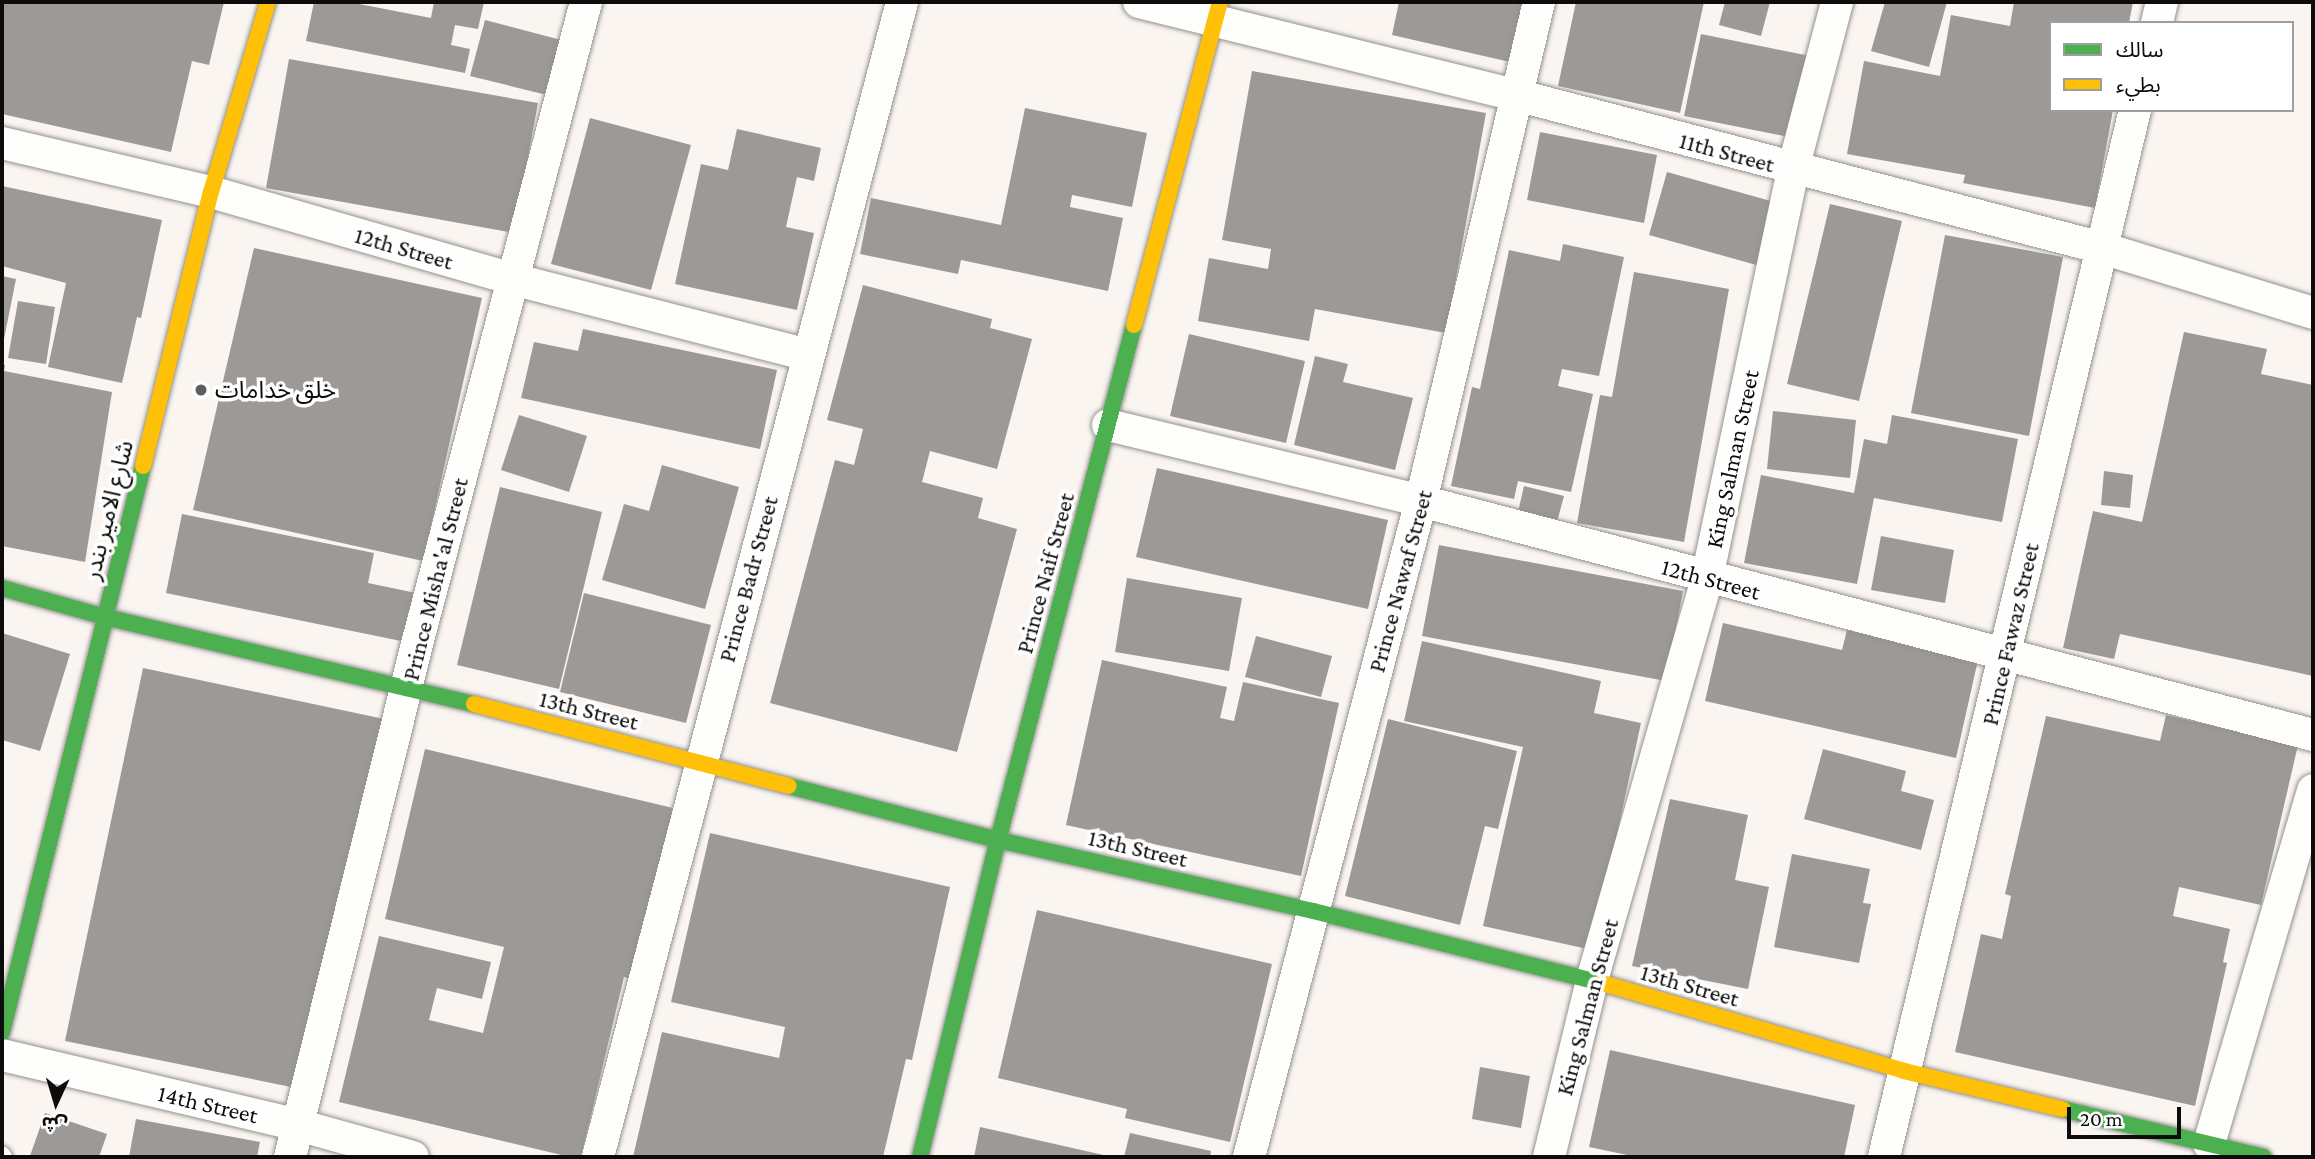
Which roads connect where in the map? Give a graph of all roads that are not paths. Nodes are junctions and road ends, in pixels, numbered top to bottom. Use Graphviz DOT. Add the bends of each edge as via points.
graph roads {
  1 [pos="268,2"];
  2 [pos="586,2"];
  3 [pos="902,2"];
  4 [pos="1139,2"];
  5 [pos="1539,2"];
  6 [pos="1837,2"];
  7 [pos="2162,2"];
  8 [pos="1217,11"];
  9 [pos="2157,21"];
  10 [pos="1516,95"];
  11 [pos="2135,112"];
  12 [pos="2,143"];
  13 [pos="1793,170"];
  14 [pos="211,192"];
  15 [pos="2102,248"];
  16 [pos="512,279"];
  17 [pos="2313,313"];
  18 [pos="807,355"];
  19 [pos="1108,425"];
  20 [pos="1421,501"];
  21 [pos="1707,578"];
  22 [pos="2,589"];
  23 [pos="105,617"];
  24 [pos="2006,654"];
  25 [pos="408,687"];
  26 [pos="2313,735"];
  27 [pos="701,762"];
  28 [pos="2313,790"];
  29 [pos="998,840"];
  30 [pos="1313,911"];
  31 [pos="1592,980"];
  32 [pos="2,1032"];
  33 [pos="2,1055"];
  34 [pos="1904,1071"];
  35 [pos="298,1125"];
  36 [pos="2209,1144"];
  37 [pos="290,1157"];
  38 [pos="413,1157"];
  39 [pos="597,1157"];
  40 [pos="920,1157"];
  41 [pos="1249,1157"];
  42 [pos="1549,1157"];
  43 [pos="1884,1157"];
  44 [pos="2263,1157"];
  1 -- 14 [label="street, شارع الامير بندر"];
  2 -- 16 [label="street, Prince Misha'al Street"];
  3 -- 18 [label="street, Prince Badr Street"];
  4 -- 8 [label="street, 11th Street"];
  5 -- 10 [label="street, Prince Nawaf Street"];
  6 -- 13 [label="street, King Salman Street"];
  7 -- 9 [label="street"];
  8 -- 10 [label="street, 11th Street"];
  8 -- 19 [label="street, Prince Naif Street"];
  10 -- 13 [label="street, 11th Street"];
  10 -- 20 [label="street, Prince Nawaf Street"];
  11 -- 15 [label="street, Prince Fawaz Street"];
  12 -- 14 [label="street, 12th Street"];
  13 -- 15 [label="street, 11th Street"];
  13 -- 21 [label="street, King Salman Street"];
  14 -- 16 [label="street, 12th Street"];
  14 -- 23 [label="street, شارع الامير بندر"];
  15 -- 17 [label="street, 11th Street"];
  15 -- 24 [label="street, Prince Fawaz Street"];
  16 -- 18 [label="street, 12th Street"];
  16 -- 25 [label="street, Prince Misha'al Street"];
  18 -- 27 [label="street, Prince Badr Street"];
  19 -- 20 [label="street, 12th Street"];
  19 -- 29 [label="street, Prince Naif Street"];
  20 -- 21 [label="street, 12th Street"];
  20 -- 30 [label="street, Prince Nawaf Street"];
  21 -- 24 [label="street, 12th Street"];
  21 -- 31 [label="street, King Salman Street"];
  22 -- 23 [label="street, 13th Street"];
  23 -- 25 [label="street, 13th Street"];
  23 -- 32 [label="street, شارع الامير بندر"];
  24 -- 26 [label="street, 12th Street"];
  24 -- 34 [label="street, Prince Fawaz Street"];
  25 -- 27 [label="street, 13th Street"];
  25 -- 35 [label="street, Prince Misha'al Street"];
  27 -- 29 [label="street, 13th Street"];
  27 -- 39 [label="street, Prince Badr Street"];
  28 -- 36 [label="street"];
  29 -- 30 [label="street, 13th Street"];
  29 -- 40 [label="street, Prince Naif Street"];
  30 -- 31 [label="street, 13th Street"];
  30 -- 41 [label="street, Prince Nawaf Street"];
  31 -- 34 [label="street, 13th Street"];
  31 -- 42 [label="street, King Salman Street"];
  33 -- 35 [label="street, 14th Street"];
  34 -- 36 [label="street, 13th Street"];
  34 -- 43 [label="street, Prince Fawaz Street"];
  35 -- 37 [label="street, Prince Misha'al Street"];
  35 -- 38 [label="street, 14th Street"];
  36 -- 44 [label="street, 13th Street"];
}
